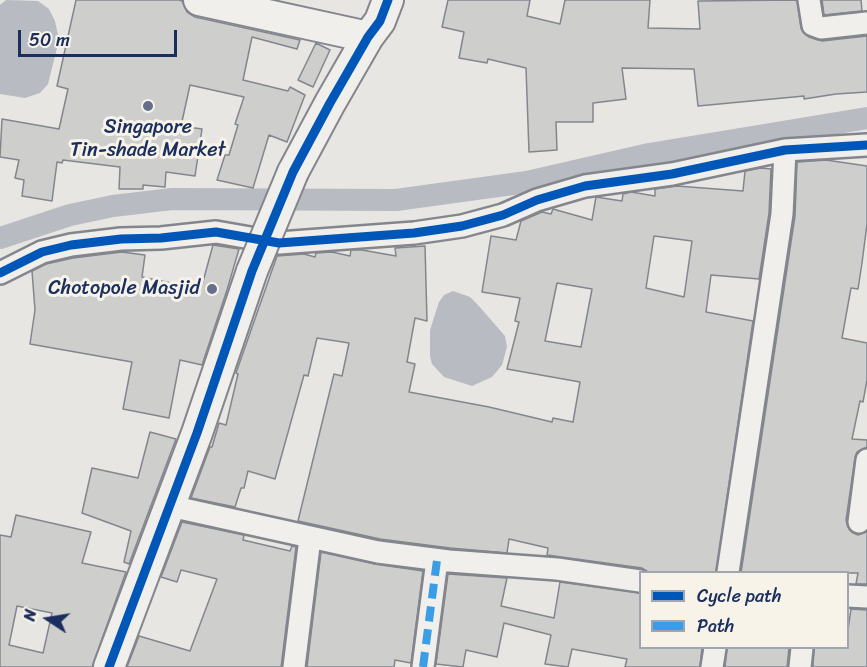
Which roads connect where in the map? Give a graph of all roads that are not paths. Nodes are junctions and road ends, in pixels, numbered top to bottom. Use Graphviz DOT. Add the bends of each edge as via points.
graph roads {
  1 [pos="199,0"];
  2 [pos="388,0"];
  3 [pos="809,0"];
  4 [pos="867,23"];
  5 [pos="368,37"];
  6 [pos="867,146"];
  7 [pos="785,150"];
  8 [pos="0,273"];
  9 [pos="867,460"];
  10 [pos="170,506"];
  11 [pos="859,522"];
  12 [pos="310,538"];
  13 [pos="437,560"];
  14 [pos="728,571"];
  15 [pos="639,580"];
  16 [pos="849,596"];
  17 [pos="867,597"];
  18 [pos="715,649"];
  19 [pos="802,649"];
  20 [pos="109,667"];
  21 [pos="294,667"];
  22 [pos="423,667"];
  23 [pos="712,667"];
  24 [pos="800,667"];
  1 -- 5 [label="street"];
  2 -- 5 [label="street"];
  3 -- 4 [label="street" via="813,25 821,28"];
  5 -- 10 [label="street, bridge" via="293,172 252,271"];
  6 -- 7 [label="street"];
  7 -- 8 [label="street" via="672,174 585,186 462,226 279,243 216,232 71,245 42,252"];
  7 -- 14 [label="street" via="782,214"];
  9 -- 11 [label="street"];
  10 -- 12 [label="street"];
  10 -- 20 [label="street"];
  12 -- 13 [label="street"];
  12 -- 21 [label="street"];
  13 -- 15 [label="street"];
  13 -- 22 [label="street"];
  16 -- 17 [label="street"];
  18 -- 23 [label="street"];
  19 -- 24 [label="street"];
}
